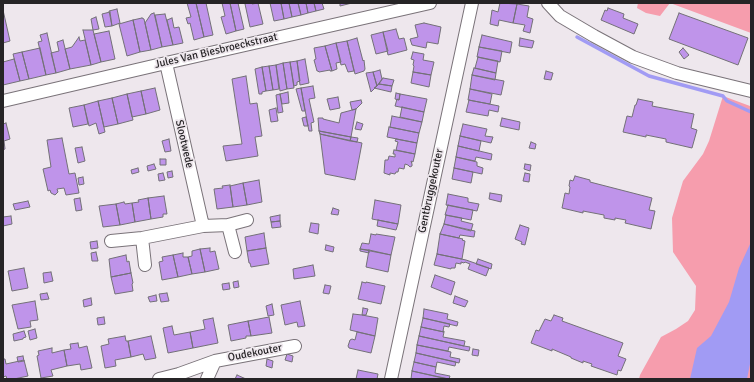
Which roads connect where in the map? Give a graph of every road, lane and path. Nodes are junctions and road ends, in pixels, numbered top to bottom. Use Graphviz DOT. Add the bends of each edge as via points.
graph roads {
  1 [pos="430,3"];
  2 [pos="472,3"];
  3 [pos="548,3"];
  4 [pos="166,62"];
  5 [pos="751,91"];
  6 [pos="3,101"];
  7 [pos="247,220"];
  8 [pos="228,225"];
  9 [pos="203,226"];
  10 [pos="142,238"];
  11 [pos="111,241"];
  12 [pos="235,252"];
  13 [pos="145,265"];
  14 [pos="295,346"];
  15 [pos="215,361"];
  16 [pos="180,377"];
  17 [pos="159,379"];
  18 [pos="207,379"];
  19 [pos="391,379"];
  1 -- 4 [label="street, Jules Van Biesbroeckstraat"];
  2 -- 19 [label="street, Gentbruggekouter"];
  3 -- 5 [label="street" via="560,16 633,57 677,73"];
  4 -- 6 [label="street, Jules Van Biesbroeckstraat"];
  4 -- 9 [label="street, Slootwede"];
  7 -- 8 [label="street"];
  8 -- 9 [label="street"];
  8 -- 12 [label="street"];
  9 -- 10 [label="street"];
  10 -- 11 [label="street"];
  10 -- 13 [label="street"];
  14 -- 15 [label="street, Oudekouter"];
  15 -- 16 [label="street, Oudekouter"];
  15 -- 18 [label="street, Oudekouter"];
  16 -- 17 [label="street, Oudekouter"];
}
